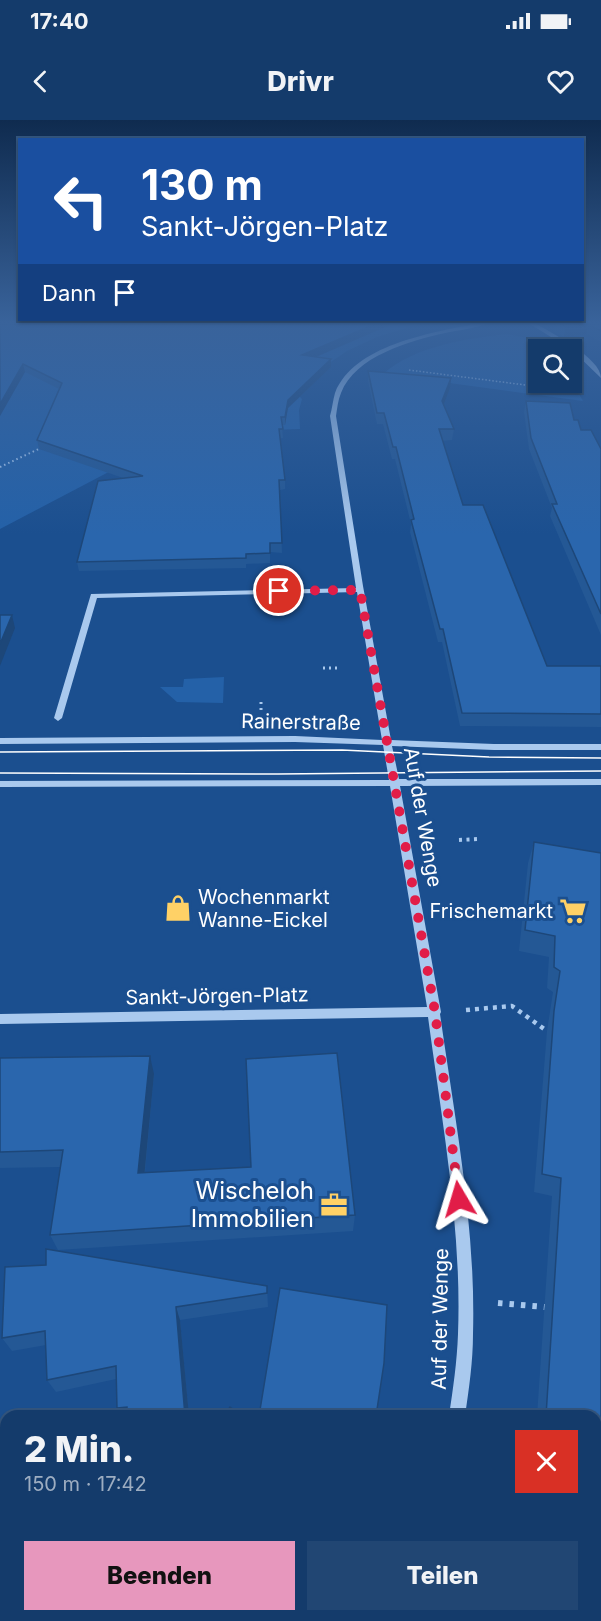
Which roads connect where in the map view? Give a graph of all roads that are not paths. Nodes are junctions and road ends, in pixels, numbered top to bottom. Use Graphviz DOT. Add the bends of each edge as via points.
graph roads {
  1 [pos="336,394"];
  2 [pos="360,590"];
  3 [pos="58,718"];
  4 [pos="0,741"];
  5 [pos="387,742"];
  6 [pos="601,747"];
  7 [pos="601,782"];
  8 [pos="0,784"];
  9 [pos="394,785"];
  10 [pos="435,1012"];
  11 [pos="0,1019"];
  12 [pos="458,1410"];
  1 -- 2 [label="street, Auf der Wenge" via="333,416"];
  2 -- 3 [label="street" via="94,596"];
  2 -- 5 [label="street, Auf der Wenge"];
  4 -- 5 [label="street, Rainerstraße"];
  5 -- 6 [label="street, Rainerstraße"];
  5 -- 9 [label="street, Auf der Wenge"];
  7 -- 9 [label="street"];
  8 -- 9 [label="street"];
  9 -- 10 [label="street, Auf der Wenge"];
  10 -- 11 [label="street, Sankt-Jörgen-Platz"];
  10 -- 12 [label="street, Auf der Wenge" via="465,1245 467,1301"];
}
